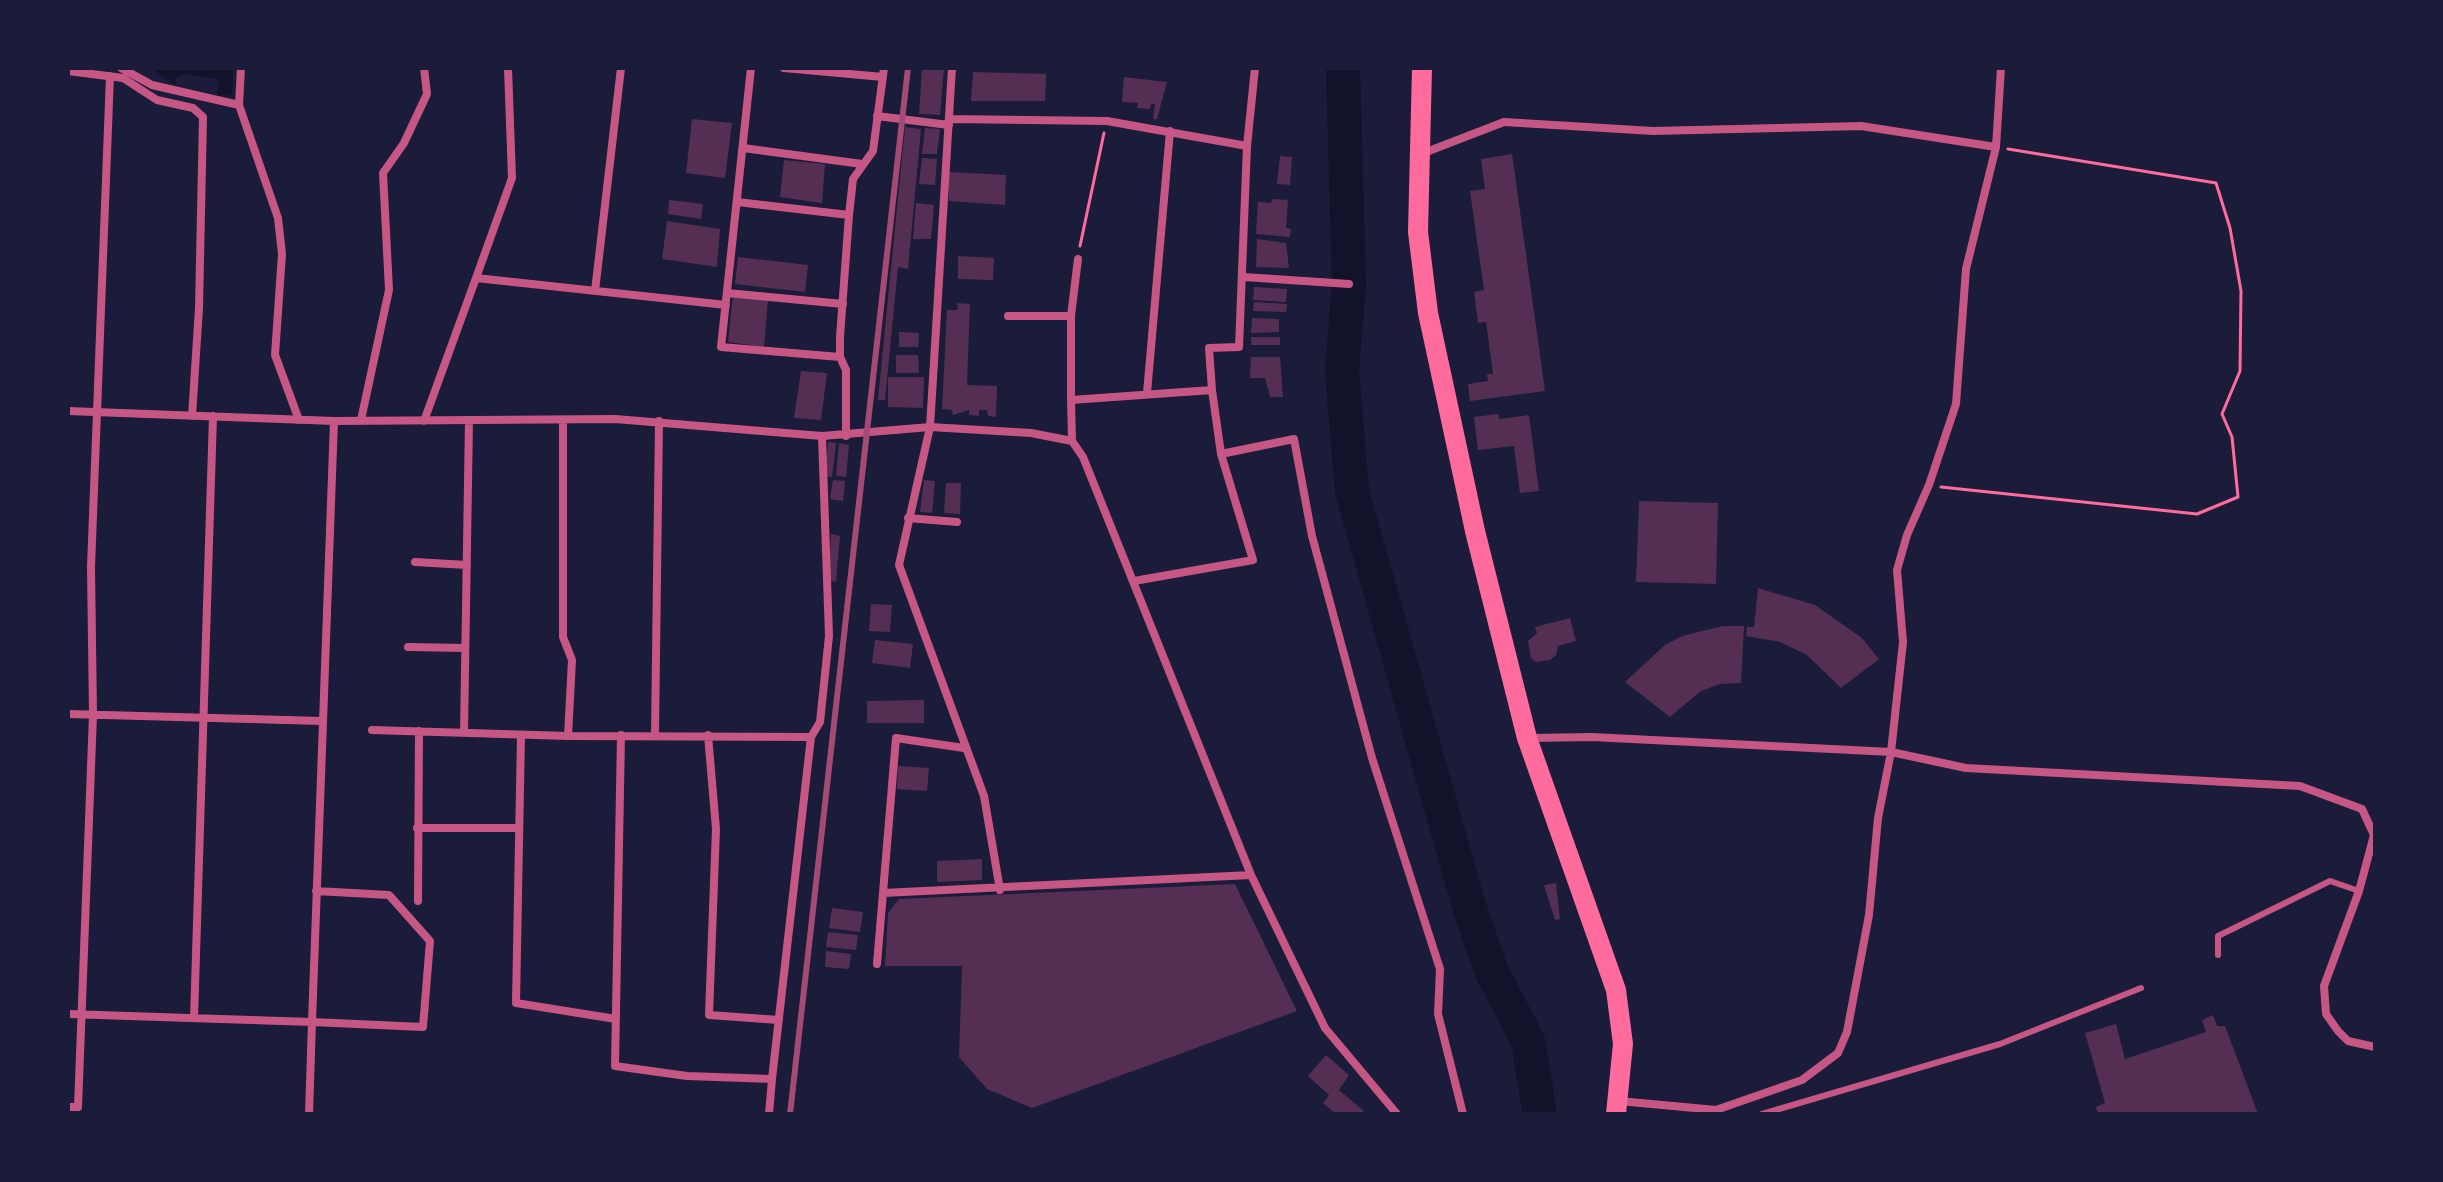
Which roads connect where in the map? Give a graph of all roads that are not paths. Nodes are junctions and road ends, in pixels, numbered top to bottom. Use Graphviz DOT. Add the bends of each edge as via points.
graph roads {
  1 [pos="121,68"];
  2 [pos="241,68"];
  3 [pos="424,68"];
  4 [pos="508,68"];
  5 [pos="621,68"];
  6 [pos="751,68"];
  7 [pos="784,68"];
  8 [pos="952,68"];
  9 [pos="1255,68"];
  10 [pos="1422,68"];
  11 [pos="2001,68"];
  12 [pos="68,71"];
  13 [pos="884,72"];
  14 [pos="110,76"];
  15 [pos="239,105"];
  16 [pos="877,116"];
  17 [pos="949,122"];
  18 [pos="1170,131"];
  19 [pos="1247,146"];
  20 [pos="1996,147"];
  21 [pos="743,148"];
  22 [pos="1420,154"];
  23 [pos="862,164"];
  24 [pos="737,202"];
  25 [pos="849,215"];
  26 [pos="1078,259"];
  27 [pos="1244,277"];
  28 [pos="476,278"];
  29 [pos="1349,284"];
  30 [pos="595,291"];
  31 [pos="727,293"];
  32 [pos="843,304"];
  33 [pos="726,305"];
  34 [pos="1008,316"];
  35 [pos="1071,316"];
  36 [pos="840,357"];
  37 [pos="1212,390"];
  38 [pos="1147,393"];
  39 [pos="1071,400"];
  40 [pos="68,411"];
  41 [pos="98,411"];
  42 [pos="192,416"];
  43 [pos="213,416"];
  44 [pos="299,420"];
  45 [pos="361,420"];
  46 [pos="469,420"];
  47 [pos="334,421"];
  48 [pos="424,421"];
  49 [pos="563,421"];
  50 [pos="659,421"];
  51 [pos="930,427"];
  52 [pos="822,436"];
  53 [pos="846,436"];
  54 [pos="1072,441"];
  55 [pos="1221,454"];
  56 [pos="908,518"];
  57 [pos="957,522"];
  58 [pos="415,562"];
  59 [pos="467,565"];
  60 [pos="1134,581"];
  61 [pos="408,647"];
  62 [pos="465,648"];
  63 [pos="68,714"];
  64 [pos="93,715"];
  65 [pos="205,717"];
  66 [pos="322,721"];
  67 [pos="372,730"];
  68 [pos="419,731"];
  69 [pos="464,733"];
  70 [pos="655,734"];
  71 [pos="521,735"];
  72 [pos="621,735"];
  73 [pos="708,735"];
  74 [pos="568,736"];
  75 [pos="811,737"];
  76 [pos="1527,738"];
  77 [pos="964,748"];
  78 [pos="1891,752"];
  79 [pos="417,828"];
  80 [pos="518,828"];
  81 [pos="1251,875"];
  82 [pos="1000,890"];
  83 [pos="316,891"];
  84 [pos="2359,891"];
  85 [pos="883,893"];
  86 [pos="418,901"];
  87 [pos="2218,955"];
  88 [pos="877,964"];
  89 [pos="2141,988"];
  90 [pos="68,1014"];
  91 [pos="82,1015"];
  92 [pos="194,1018"];
  93 [pos="616,1019"];
  94 [pos="779,1020"];
  95 [pos="312,1022"];
  96 [pos="2375,1047"];
  97 [pos="772,1079"];
  98 [pos="68,1107"];
  99 [pos="1617,1107"];
  100 [pos="1718,1112"];
  101 [pos="309,1114"];
  102 [pos="769,1114"];
  103 [pos="1397,1114"];
  104 [pos="1463,1114"];
  105 [pos="1762,1114"];
  1 -- 15 [label="street" via="152,85"];
  2 -- 15 [label="street"];
  3 -- 45 [label="street" via="427,94 383,173 389,290"];
  4 -- 28 [label="street" via="512,178"];
  5 -- 30 [label="street"];
  6 -- 21 [label="street"];
  7 -- 13 [label="street"];
  8 -- 17 [label="street"];
  9 -- 19 [label="street"];
  10 -- 22 [label="highway"];
  11 -- 20 [label="street"];
  12 -- 14 [label="street"];
  13 -- 16 [label="street"];
  14 -- 41 [label="street"];
  14 -- 42 [label="street" via="123,78 157,100 193,108 203,117"];
  15 -- 44 [label="street" via="278,218 282,254 275,355"];
  16 -- 17 [label="street"];
  16 -- 23 [label="street" via="873,151"];
  17 -- 18 [label="street" via="1107,121"];
  17 -- 51 [label="street"];
  18 -- 19 [label="street"];
  18 -- 38 [label="street"];
  19 -- 27 [label="street"];
  20 -- 22 [label="street" via="1861,126 1653,131 1504,122"];
  20 -- 78 [label="street" via="1966,269 1956,404 1897,570 1903,642"];
  21 -- 23 [label="street"];
  21 -- 24 [label="street"];
  22 -- 76 [label="highway" via="1418,232 1428,313"];
  23 -- 25 [label="street" via="853,179"];
  24 -- 25 [label="street"];
  24 -- 31 [label="street"];
  25 -- 32 [label="street"];
  26 -- 35 [label="street"];
  27 -- 29 [label="street"];
  27 -- 37 [label="street" via="1239,347 1209,348"];
  28 -- 30 [label="street"];
  28 -- 48 [label="street"];
  30 -- 33 [label="street"];
  31 -- 32 [label="street"];
  31 -- 33 [label="street"];
  32 -- 36 [label="street"];
  33 -- 36 [label="street" via="721,347"];
  34 -- 35 [label="street"];
  35 -- 39 [label="street"];
  36 -- 53 [label="street" via="846,370"];
  37 -- 38 [label="street"];
  37 -- 55 [label="street"];
  38 -- 39 [label="street"];
  39 -- 54 [label="street"];
  40 -- 41 [label="street"];
  41 -- 42 [label="street"];
  41 -- 64 [label="street" via="91,567"];
  42 -- 43 [label="street"];
  43 -- 44 [label="street"];
  43 -- 65 [label="street"];
  44 -- 47 [label="street"];
  45 -- 47 [label="street"];
  45 -- 48 [label="street"];
  46 -- 48 [label="street"];
  46 -- 49 [label="street"];
  46 -- 59 [label="street"];
  47 -- 66 [label="street"];
  49 -- 50 [label="street"];
  49 -- 74 [label="street" via="563,637 572,660"];
  50 -- 52 [label="street"];
  50 -- 70 [label="street"];
  51 -- 53 [label="street"];
  51 -- 54 [label="street"];
  51 -- 56 [label="street"];
  52 -- 53 [label="street"];
  52 -- 75 [label="street" via="829,636 820,722"];
  54 -- 60 [label="street"];
  55 -- 60 [label="street" via="1253,560"];
  55 -- 104 [label="street" via="1294,439 1312,536 1372,758 1440,969 1438,1014"];
  56 -- 57 [label="street"];
  56 -- 77 [label="street" via="899,565"];
  58 -- 59 [label="street"];
  59 -- 62 [label="street"];
  60 -- 81 [label="street"];
  61 -- 62 [label="street"];
  62 -- 69 [label="street"];
  63 -- 64 [label="street"];
  64 -- 65 [label="street"];
  64 -- 91 [label="street"];
  65 -- 66 [label="street"];
  65 -- 92 [label="street"];
  66 -- 83 [label="street"];
  67 -- 68 [label="street"];
  68 -- 69 [label="street"];
  68 -- 79 [label="street"];
  69 -- 71 [label="street"];
  70 -- 72 [label="street"];
  70 -- 73 [label="street"];
  71 -- 74 [label="street"];
  71 -- 80 [label="street"];
  72 -- 74 [label="street"];
  72 -- 93 [label="street"];
  73 -- 75 [label="street"];
  73 -- 94 [label="street" via="716,829 709,1015"];
  75 -- 94 [label="street"];
  76 -- 78 [label="street"];
  76 -- 99 [label="highway" via="1616,990 1623,1044"];
  77 -- 82 [label="street" via="984,796"];
  77 -- 85 [label="street" via="896,738"];
  78 -- 84 [label="street" via="1966,768 2300,786 2362,809 2374,835"];
  78 -- 100 [label="street" via="1878,818 1869,915 1847,1032 1838,1053 1802,1080"];
  79 -- 80 [label="street"];
  79 -- 86 [label="street"];
  80 -- 93 [label="street" via="516,1003"];
  81 -- 82 [label="street"];
  81 -- 103 [label="street" via="1325,1028"];
  82 -- 85 [label="street"];
  83 -- 95 [label="street"];
  83 -- 95 [label="street" via="389,895 430,941 423,1027"];
  84 -- 87 [label="lane" via="2330,881 2218,936"];
  84 -- 96 [label="street" via="2324,986 2326,1014 2348,1041"];
  85 -- 88 [label="street"];
  89 -- 105 [label="lane" via="2000,1044"];
  90 -- 91 [label="street"];
  91 -- 92 [label="street"];
  91 -- 98 [label="street" via="78,1107"];
  92 -- 95 [label="street"];
  93 -- 97 [label="street" via="615,1066 687,1076"];
  94 -- 97 [label="street"];
  95 -- 101 [label="street"];
  97 -- 102 [label="street"];
  99 -- 100 [label="street"];
}
